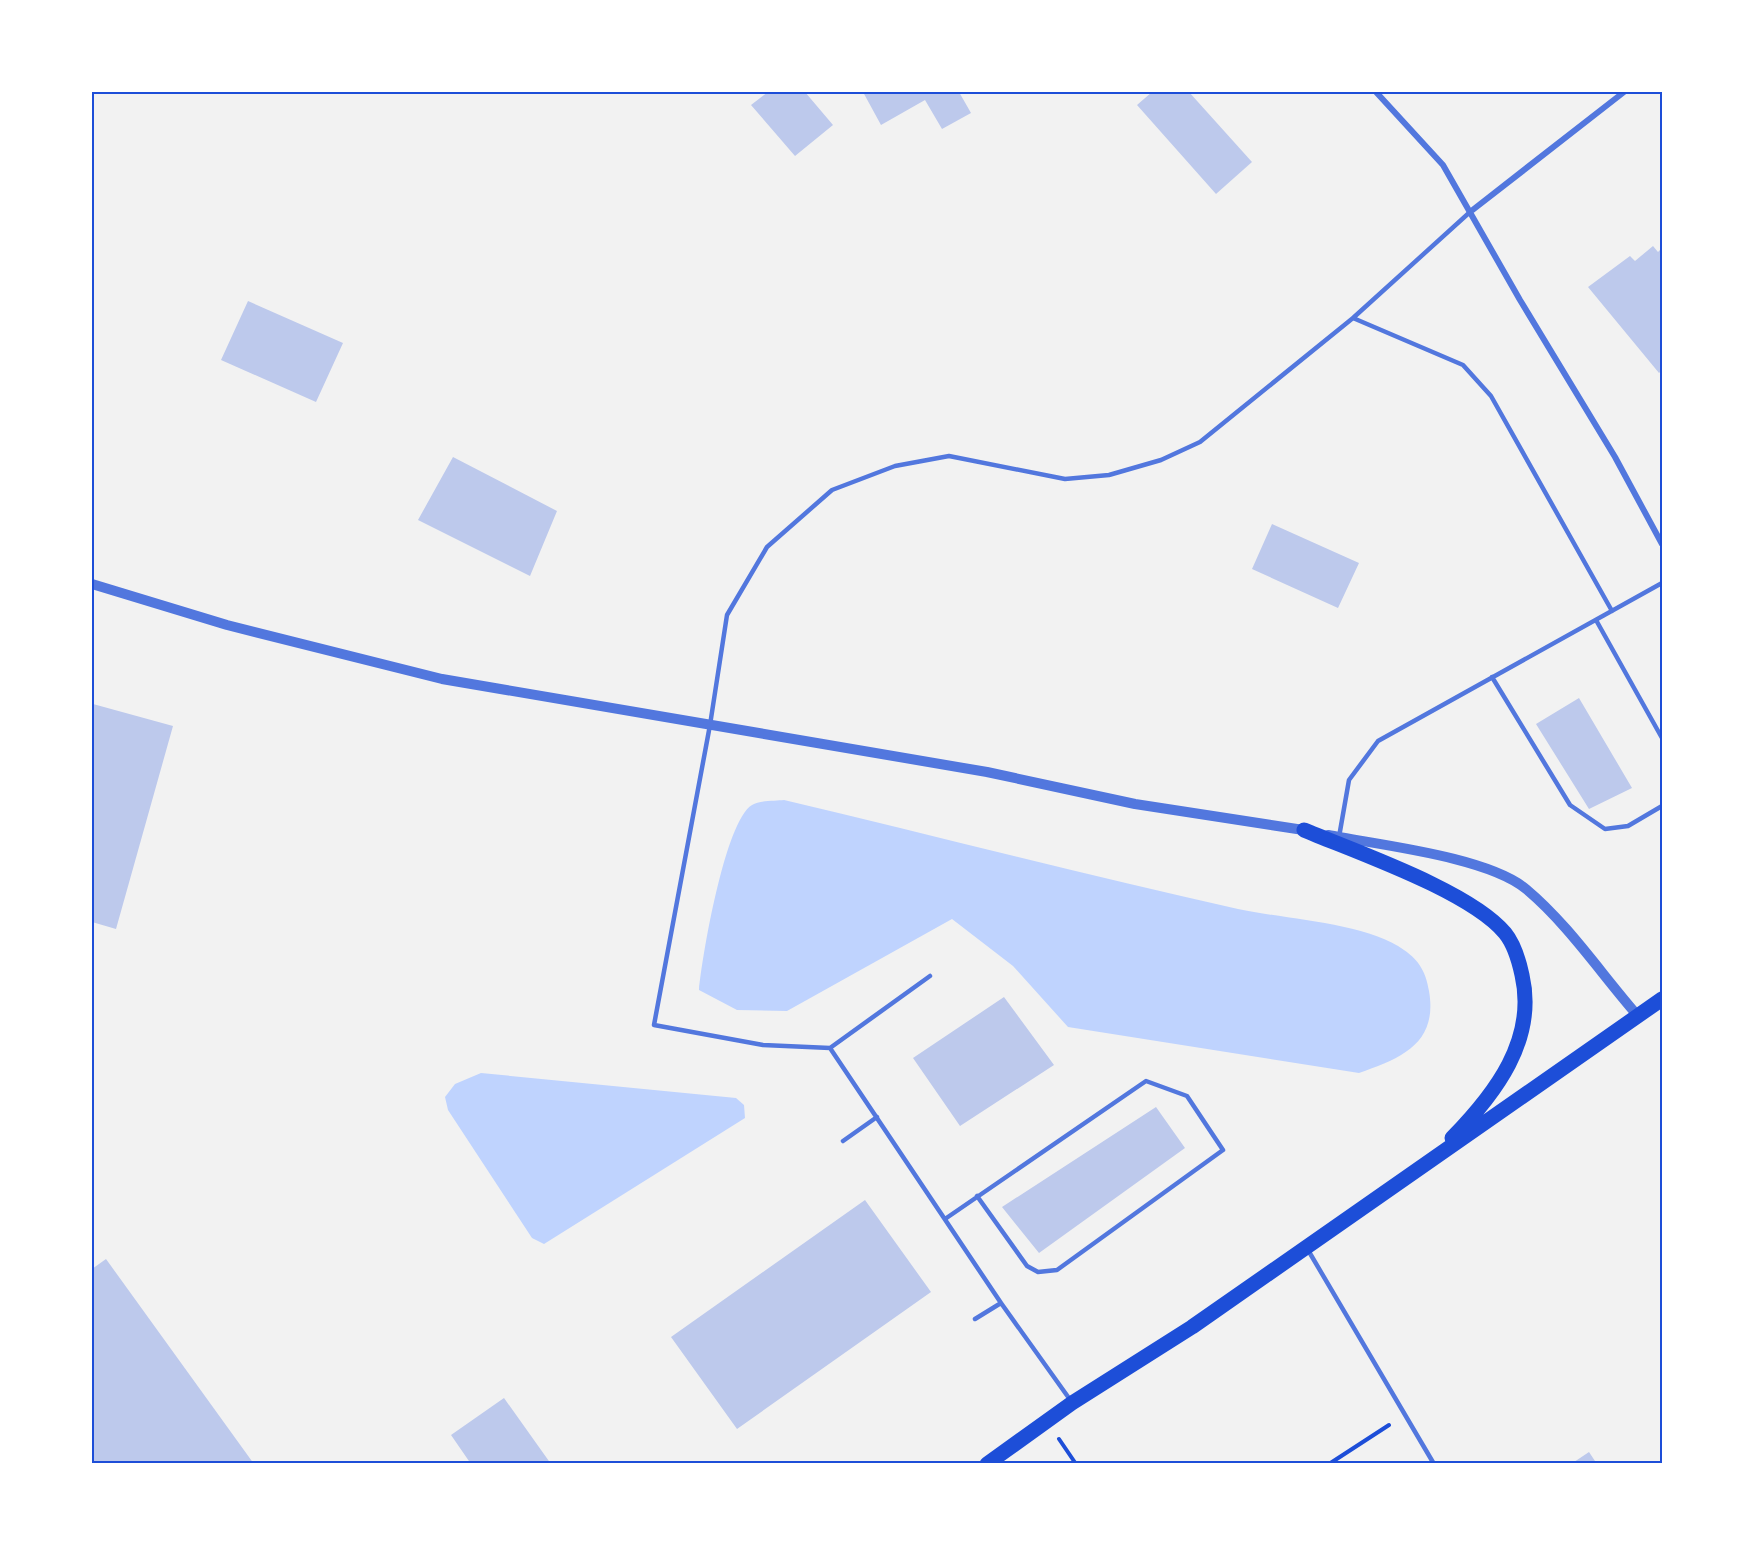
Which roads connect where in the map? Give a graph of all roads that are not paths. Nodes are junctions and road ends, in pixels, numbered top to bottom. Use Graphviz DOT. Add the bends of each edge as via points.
graph roads {
  1 [pos="1376,92"];
  2 [pos="1624,92"];
  3 [pos="1470,212"];
  4 [pos="1353,318"];
  5 [pos="1662,544"];
  6 [pos="1662,583"];
  7 [pos="92,584"];
  8 [pos="1612,611"];
  9 [pos="1596,620"];
  10 [pos="1492,677"];
  11 [pos="710,725"];
  12 [pos="1662,738"];
  13 [pos="1662,806"];
  14 [pos="1304,830"];
  15 [pos="1339,837"];
  16 [pos="930,976"];
  17 [pos="1662,999"];
  18 [pos="1638,1017"];
  19 [pos="830,1048"];
  20 [pos="877,1117"];
  21 [pos="843,1142"];
  22 [pos="1429,1162"];
  23 [pos="977,1196"];
  24 [pos="945,1219"];
  25 [pos="1306,1247"];
  26 [pos="1001,1303"];
  27 [pos="975,1319"];
  28 [pos="1072,1403"];
  29 [pos="987,1464"];
  30 [pos="1434,1464"];
  1 -- 3 [label="street" via="1443,165"];
  2 -- 3 [label="street"];
  3 -- 4 [label="lane"];
  3 -- 5 [label="street" via="1616,457"];
  4 -- 8 [label="lane" via="1463,365 1491,396"];
  4 -- 11 [label="lane" via="1200,442 1161,460 1108,475 1065,478 950,456 895,466 832,490 767,547 728,615"];
  6 -- 8 [label="lane"];
  7 -- 11 [label="street" via="227,625 442,679"];
  8 -- 9 [label="lane"];
  9 -- 10 [label="lane"];
  9 -- 12 [label="lane"];
  10 -- 13 [label="lane" via="1570,805 1605,829 1628,826"];
  10 -- 15 [label="lane" via="1378,741 1349,780"];
  11 -- 14 [label="street" via="987,772 1135,804"];
  11 -- 19 [label="lane" via="654,1024 764,1045"];
  14 -- 15 [label="street"];
  14 -- 22 [label="main road" via="1476,908 1505,933 1519,961 1526,1009 1518,1045 1502,1079 1477,1112"];
  15 -- 18 [label="street" via="1481,866 1525,888 1565,928"];
  16 -- 19 [label="lane"];
  17 -- 18 [label="main road"];
  18 -- 22 [label="main road"];
  19 -- 20 [label="lane"];
  20 -- 21 [label="lane"];
  20 -- 24 [label="lane"];
  22 -- 25 [label="main road"];
  23 -- 23 [label="lane" via="1146,1081 1187,1096 1223,1150 1057,1270 1038,1272 1027,1266"];
  23 -- 24 [label="lane"];
  24 -- 26 [label="lane"];
  25 -- 28 [label="main road" via="1192,1327"];
  25 -- 30 [label="lane"];
  26 -- 27 [label="lane"];
  26 -- 28 [label="lane"];
  28 -- 29 [label="main road"];
}
